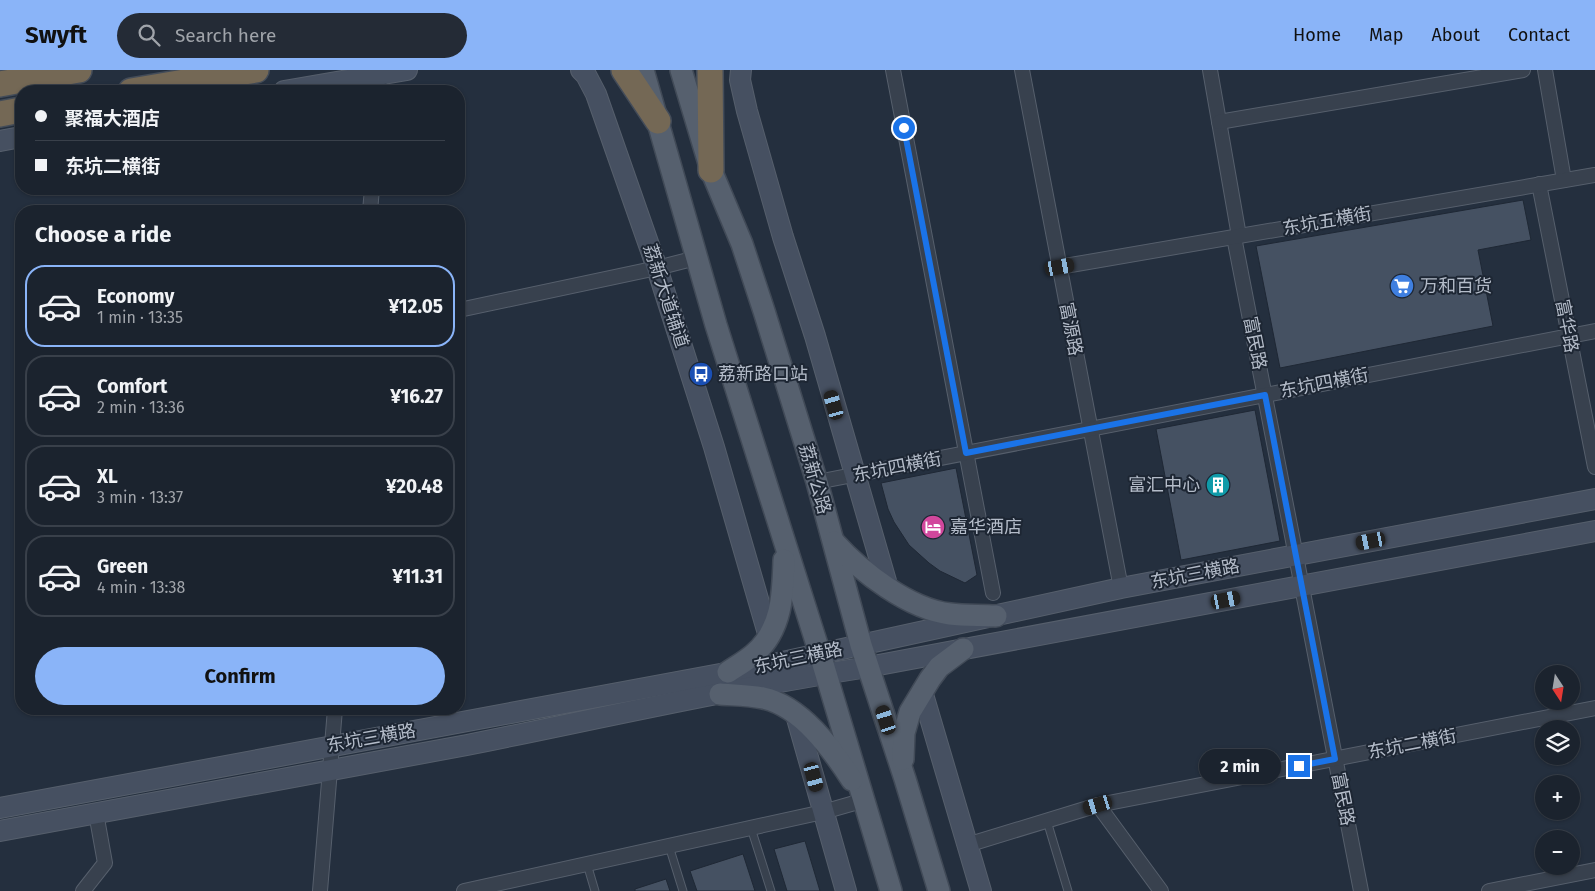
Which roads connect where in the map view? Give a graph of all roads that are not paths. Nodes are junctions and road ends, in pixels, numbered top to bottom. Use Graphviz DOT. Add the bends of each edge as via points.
graph roads {
  1 [pos="80,70"];
  2 [pos="256,70"];
  3 [pos="407,70"];
  4 [pos="624,70"];
  5 [pos="643,70"];
  6 [pos="681,70"];
  7 [pos="710,70"];
  8 [pos="741,70"];
  9 [pos="893,70"];
  10 [pos="1022,70"];
  11 [pos="1210,70"];
  12 [pos="1523,70"];
  13 [pos="1545,70"];
  14 [pos="584,72"];
  15 [pos="379,83"];
  16 [pos="0,84"];
  17 [pos="167,85"];
  18 [pos="355,85"];
  19 [pos="15,111"];
  20 [pos="0,114"];
  21 [pos="658,121"];
  22 [pos="1219,122"];
  23 [pos="15,138"];
  24 [pos="0,141"];
  25 [pos="711,170"];
  26 [pos="1595,175"];
  27 [pos="1564,180"];
  28 [pos="1539,184"];
  29 [pos="1237,236"];
  30 [pos="696,258"];
  31 [pos="1060,267"];
  32 [pos="657,268"];
  33 [pos="465,309"];
  34 [pos="1595,331"];
  35 [pos="1569,336"];
  36 [pos="1265,395"];
  37 [pos="1090,429"];
  38 [pos="966,453"];
  39 [pos="1595,467"];
  40 [pos="855,475"];
  41 [pos="817,482"];
  42 [pos="1595,499"];
  43 [pos="1595,531"];
  44 [pos="833,540"];
  45 [pos="784,542"];
  46 [pos="1296,555"];
  47 [pos="1302,586"];
  48 [pos="888,588"];
  49 [pos="1120,588"];
  50 [pos="993,594"];
  51 [pos="996,616"];
  52 [pos="769,637"];
  53 [pos="862,645"];
  54 [pos="963,649"];
  55 [pos="823,664"];
  56 [pos="868,667"];
  57 [pos="728,672"];
  58 [pos="922,691"];
  59 [pos="720,694"];
  60 [pos="1595,708"];
  61 [pos="335,715"];
  62 [pos="796,715"];
  63 [pos="332,746"];
  64 [pos="1335,759"];
  65 [pos="330,772"];
  66 [pos="903,772"];
  67 [pos="865,800"];
  68 [pos="1098,805"];
  69 [pos="0,808"];
  70 [pos="823,812"];
  71 [pos="96,813"];
  72 [pos="1047,821"];
  73 [pos="751,828"];
  74 [pos="0,831"];
  75 [pos="967,845"];
  76 [pos="669,846"];
  77 [pos="587,864"];
  78 [pos="1595,870"];
  79 [pos="83,891"];
  80 [pos="320,891"];
  81 [pos="464,891"];
  82 [pos="595,891"];
  83 [pos="683,891"];
  84 [pos="771,891"];
  85 [pos="846,891"];
  86 [pos="891,891"];
  87 [pos="939,891"];
  88 [pos="981,891"];
  89 [pos="1068,891"];
  90 [pos="1161,891"];
  91 [pos="1361,891"];
  92 [pos="1489,891"];
  1 -- 16 [label="highway"];
  2 -- 17 [label="highway"];
  3 -- 15 [label="street"];
  4 -- 21 [label="highway"];
  5 -- 21 [label="main road"];
  6 -- 25 [label="main road, 荔新公路"];
  7 -- 25 [label="highway"];
  8 -- 40 [label="street" via="745,104 764,172"];
  9 -- 38 [label="street"];
  10 -- 31 [label="street, 富源路"];
  11 -- 22 [label="street, 富民路"];
  12 -- 22 [label="street"];
  13 -- 27 [label="street"];
  14 -- 32 [label="street, 荔新大道辅道" via="612,135"];
  15 -- 18 [label="street"];
  19 -- 20 [label="highway"];
  21 -- 30 [label="main road"];
  22 -- 29 [label="street, 富民路"];
  23 -- 24 [label="street"];
  25 -- 41 [label="main road, 荔新公路" via="745,253"];
  26 -- 27 [label="street, 东坑五横街"];
  27 -- 28 [label="street, 东坑五横街"];
  28 -- 29 [label="street, 东坑五横街"];
  28 -- 35 [label="street, 富华路"];
  29 -- 31 [label="street, 东坑五横街"];
  29 -- 36 [label="street, 富民路"];
  30 -- 32 [label="street"];
  30 -- 45 [label="main road"];
  31 -- 37 [label="street, 富源路"];
  32 -- 33 [label="street"];
  32 -- 52 [label="street, 荔新大道辅道" via="714,447"];
  34 -- 35 [label="street, 东坑四横街"];
  35 -- 36 [label="street, 东坑四横街"];
  35 -- 39 [label="street, 富华路"];
  36 -- 37 [label="street, 东坑四横街"];
  36 -- 46 [label="street, 富民路"];
  37 -- 38 [label="street, 东坑四横街"];
  37 -- 49 [label="street, 富源路"];
  38 -- 40 [label="street, 东坑四横街"];
  38 -- 50 [label="street"];
  40 -- 41 [label="street, 东坑四横街"];
  40 -- 48 [label="street"];
  41 -- 44 [label="main road, 荔新公路"];
  42 -- 46 [label="street, 东坑三横路"];
  43 -- 47 [label="street, 东坑三横路"];
  44 -- 48 [label="main road" via="848,557"];
  44 -- 53 [label="main road, 荔新公路"];
  45 -- 52 [label="main road" via="780,610"];
  45 -- 55 [label="main road"];
  46 -- 47 [label="street, 富民路"];
  46 -- 49 [label="street, 东坑三横路"];
  47 -- 54 [label="street, 东坑三横路"];
  47 -- 64 [label="street, 富民路"];
  48 -- 51 [label="main road" via="923,606 948,614"];
  49 -- 51 [label="street, 东坑三横路"];
  51 -- 53 [label="street, 东坑三横路"];
  52 -- 57 [label="main road" via="754,654"];
  53 -- 55 [label="street, 东坑三横路"];
  53 -- 56 [label="main road, 荔新公路"];
  54 -- 56 [label="street, 东坑三横路"];
  54 -- 58 [label="main road" via="940,666"];
  55 -- 56 [label="street, 东坑三横路"];
  55 -- 57 [label="street, 东坑三横路"];
  55 -- 59 [label="street, 东坑三横路"];
  55 -- 67 [label="main road"];
  56 -- 66 [label="main road, 荔新公路"];
  57 -- 63 [label="street, 东坑三横路"];
  58 -- 66 [label="main road" via="910,712 904,733"];
  58 -- 75 [label="street"];
  59 -- 62 [label="main road" via="763,698 784,705"];
  59 -- 65 [label="street, 东坑三横路"];
  60 -- 64 [label="street, 东坑二横街"];
  61 -- 63 [label="street"];
  62 -- 67 [label="main road" via="827,744"];
  62 -- 70 [label="street"];
  63 -- 65 [label="street"];
  63 -- 69 [label="street, 东坑三横路"];
  64 -- 68 [label="street, 东坑二横街"];
  64 -- 91 [label="street, 富民路"];
  65 -- 71 [label="street, 东坑三横路"];
  65 -- 80 [label="street"];
  66 -- 87 [label="main road, 荔新公路"];
  67 -- 70 [label="street"];
  67 -- 86 [label="main road"];
  68 -- 72 [label="street, 东坑二横街"];
  68 -- 90 [label="street"];
  70 -- 73 [label="street"];
  70 -- 85 [label="street"];
  71 -- 74 [label="street, 东坑三横路"];
  71 -- 79 [label="street" via="105,863"];
  72 -- 75 [label="street, 东坑二横街"];
  72 -- 89 [label="lane"];
  73 -- 76 [label="street"];
  73 -- 84 [label="lane"];
  75 -- 88 [label="street"];
  76 -- 77 [label="street"];
  76 -- 83 [label="lane"];
  77 -- 81 [label="street"];
  77 -- 82 [label="lane"];
  78 -- 92 [label="street"];
}
